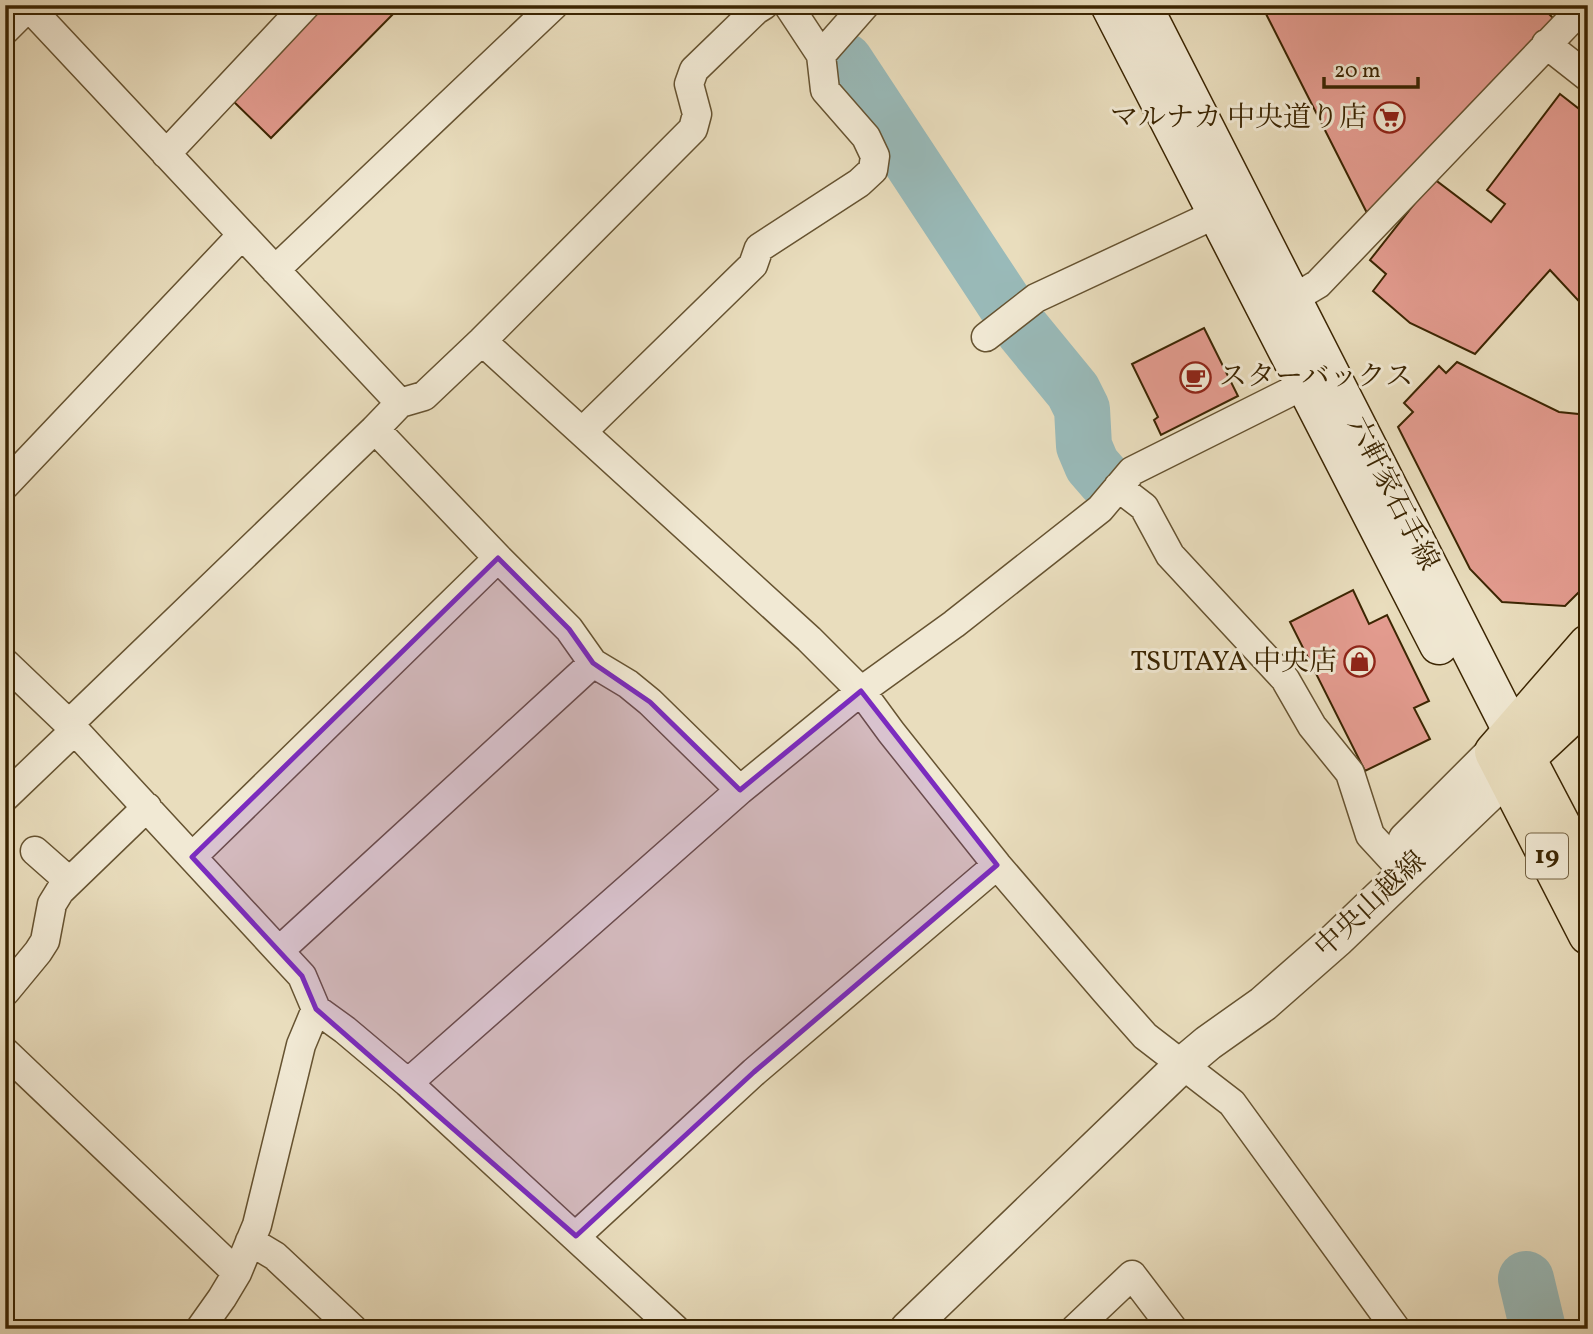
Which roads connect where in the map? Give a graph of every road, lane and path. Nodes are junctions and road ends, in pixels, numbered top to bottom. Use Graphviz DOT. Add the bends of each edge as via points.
graph roads {
  1 [pos="306,5"];
  2 [pos="554,5"];
  3 [pos="764,5"];
  4 [pos="788,5"];
  5 [pos="865,5"];
  6 [pos="1110,5"];
  7 [pos="1142,5"];
  8 [pos="1585,5"];
  9 [pos="28,6"];
  10 [pos="5,30"];
  11 [pos="1546,44"];
  12 [pos="821,55"];
  13 [pos="1588,77"];
  14 [pos="166,154"];
  15 [pos="1230,207"];
  16 [pos="242,234"];
  17 [pos="275,270"];
  18 [pos="1281,307"];
  19 [pos="986,337"];
  20 [pos="482,341"];
  21 [pos="1318,378"];
  22 [pos="400,403"];
  23 [pos="375,429"];
  24 [pos="582,432"];
  25 [pos="5,485"];
  26 [pos="1118,487"];
  27 [pos="498,558"];
  28 [pos="1588,644"];
  29 [pos="593,663"];
  30 [pos="6,667"];
  31 [pos="861,691"];
  32 [pos="1588,701"];
  33 [pos="72,727"];
  34 [pos="1510,755"];
  35 [pos="740,790"];
  36 [pos="5,797"];
  37 [pos="147,807"];
  38 [pos="35,851"];
  39 [pos="192,857"];
  40 [pos="997,865"];
  41 [pos="1397,865"];
  42 [pos="1588,876"];
  43 [pos="69,881"];
  44 [pos="1588,935"];
  45 [pos="280,950"];
  46 [pos="5,992"];
  47 [pos="316,1009"];
  48 [pos="5,1052"];
  49 [pos="1196,1053"];
  50 [pos="408,1083"];
  51 [pos="576,1236"];
  52 [pos="250,1241"];
  53 [pos="237,1273"];
  54 [pos="200,1329"];
  55 [pos="353,1329"];
  56 [pos="676,1329"];
  57 [pos="908,1329"];
  58 [pos="1075,1329"];
  59 [pos="1172,1329"];
  60 [pos="1396,1329"];
  1 -- 14 [label="street"];
  2 -- 17 [label="street"];
  3 -- 20 [label="street" via="694,70 689,84 697,114 693,129"];
  4 -- 12 [label="street"];
  5 -- 12 [label="street"];
  6 -- 15 [label="main road, 六軒家石手線"];
  7 -- 15 [label="main road, 六軒家石手線"];
  8 -- 11 [label="street"];
  9 -- 10 [label="street"];
  9 -- 14 [label="street"];
  11 -- 13 [label="street"];
  11 -- 18 [label="street" via="1318,284"];
  12 -- 24 [label="street" via="825,90 866,137 874,156 873,170 759,248 753,265"];
  14 -- 16 [label="street"];
  15 -- 18 [label="main road, 六軒家石手線"];
  15 -- 19 [label="street" via="1036,298"];
  16 -- 17 [label="street"];
  16 -- 25 [label="street"];
  17 -- 22 [label="street"];
  18 -- 21 [label="main road, 六軒家石手線"];
  20 -- 22 [label="street" via="424,396"];
  20 -- 24 [label="street"];
  21 -- 26 [label="street" via="1132,471"];
  21 -- 34 [label="main road, 六軒家石手線"];
  22 -- 23 [label="street"];
  23 -- 27 [label="street"];
  23 -- 33 [label="street"];
  24 -- 31 [label="street"];
  26 -- 31 [label="street" via="1100,509"];
  26 -- 41 [label="street" via="1144,506 1170,555 1285,678 1312,726 1350,773 1370,835"];
  27 -- 29 [label="street" via="569,629"];
  27 -- 39 [label="street"];
  28 -- 34 [label="main road"];
  29 -- 35 [label="street" via="650,702"];
  29 -- 45 [label="street"];
  30 -- 33 [label="street"];
  31 -- 35 [label="street"];
  31 -- 40 [label="street"];
  32 -- 34 [label="main road"];
  33 -- 36 [label="street"];
  33 -- 37 [label="street"];
  34 -- 41 [label="street, 中央山越線"];
  34 -- 42 [label="main road, 19"];
  34 -- 44 [label="main road, 19"];
  35 -- 50 [label="street"];
  37 -- 39 [label="street"];
  37 -- 43 [label="street"];
  38 -- 43 [label="street"];
  39 -- 45 [label="street"];
  40 -- 49 [label="street" via="1145,1035"];
  40 -- 51 [label="street" via="754,1072"];
  41 -- 49 [label="street, 中央山越線" via="1326,920 1258,982"];
  43 -- 46 [label="street" via="52,904 45,941"];
  45 -- 47 [label="street" via="302,976"];
  47 -- 50 [label="street"];
  47 -- 52 [label="street" via="301,1045"];
  48 -- 53 [label="street"];
  49 -- 57 [label="street, 中央山越線"];
  49 -- 60 [label="street"];
  50 -- 51 [label="street"];
  51 -- 56 [label="street"];
  52 -- 53 [label="street"];
  52 -- 55 [label="street" via="275,1256"];
  53 -- 54 [label="street"];
  58 -- 59 [label="street" via="1132,1275"];
}
